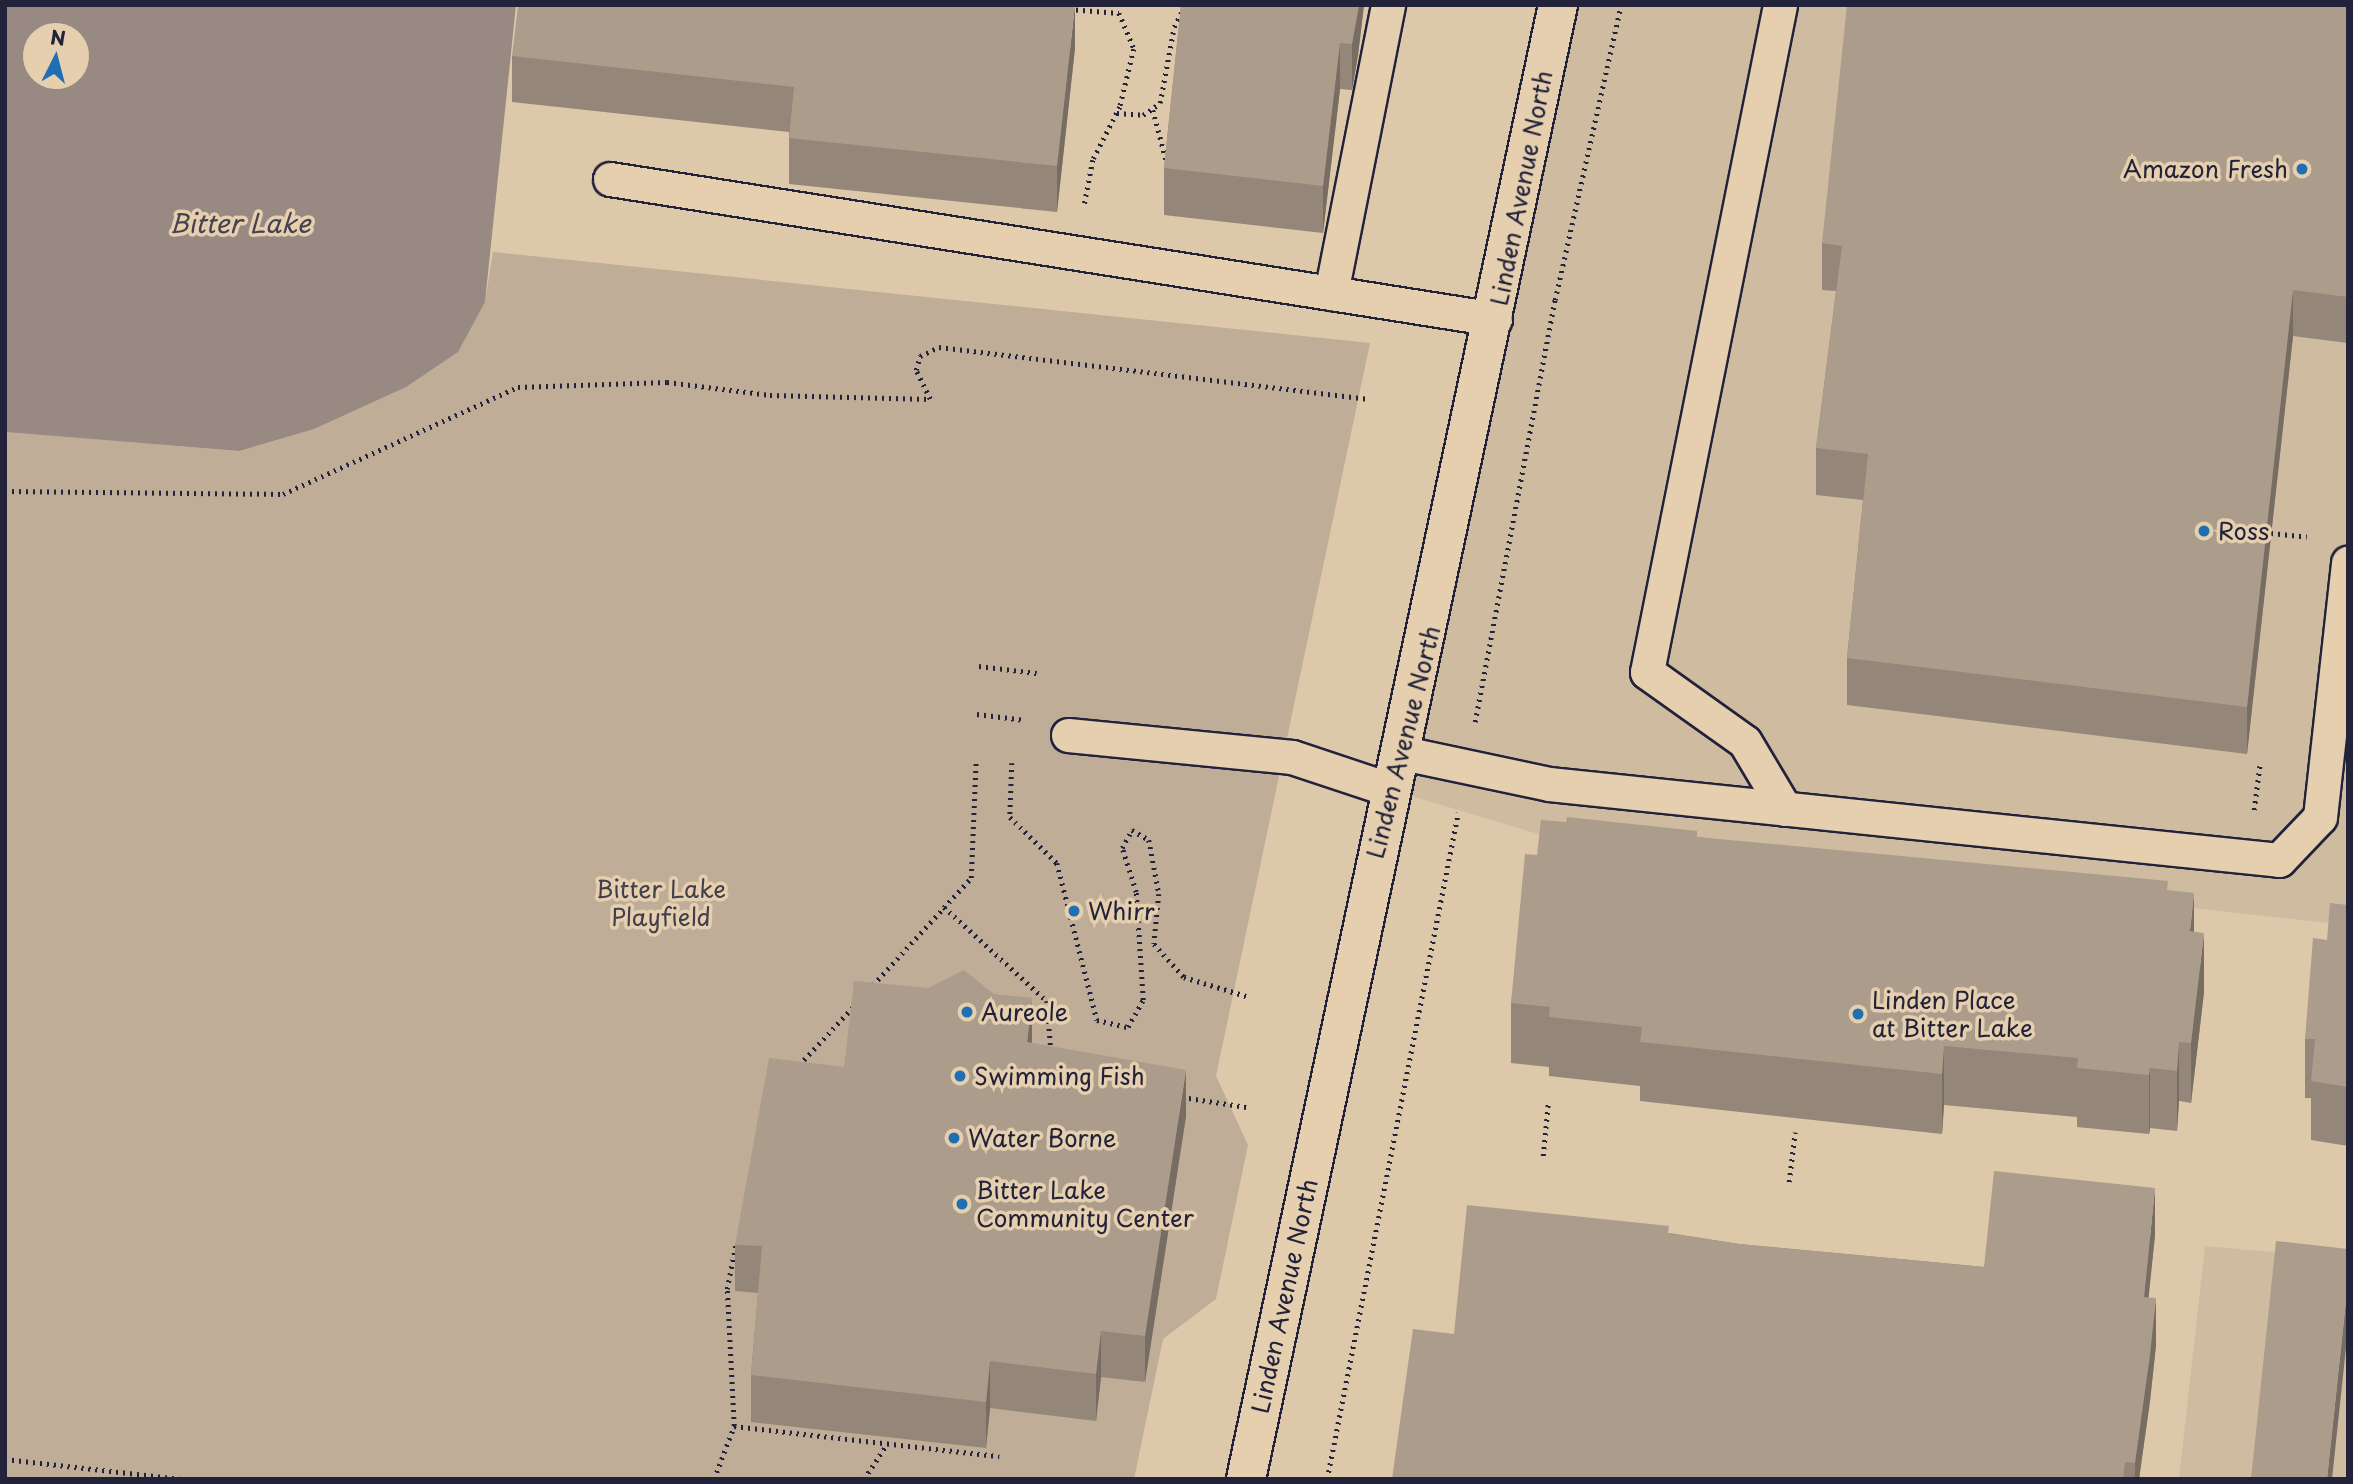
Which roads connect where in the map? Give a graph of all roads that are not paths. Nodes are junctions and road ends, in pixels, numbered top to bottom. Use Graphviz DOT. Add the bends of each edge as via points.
graph roads {
  1 [pos="1388,5"];
  2 [pos="1558,5"];
  3 [pos="1780,5"];
  4 [pos="610,179"];
  5 [pos="1331,293"];
  6 [pos="1495,319"];
  7 [pos="2348,563"];
  8 [pos="1068,735"];
  9 [pos="1403,753"];
  10 [pos="1388,789"];
  11 [pos="1785,809"];
  12 [pos="1245,1479"];
  1 -- 5 [label="lane"];
  2 -- 6 [label="street, Linden Avenue North"];
  3 -- 11 [label="lane" via="1647,672 1745,742"];
  4 -- 5 [label="lane"];
  5 -- 6 [label="lane"];
  6 -- 9 [label="street, Linden Avenue North"];
  7 -- 11 [label="lane" via="2320,817 2279,860"];
  8 -- 10 [label="lane" via="1292,757"];
  9 -- 10 [label="street, Linden Avenue North"];
  9 -- 11 [label="lane" via="1549,784"];
  10 -- 12 [label="street, Linden Avenue North"];
}
